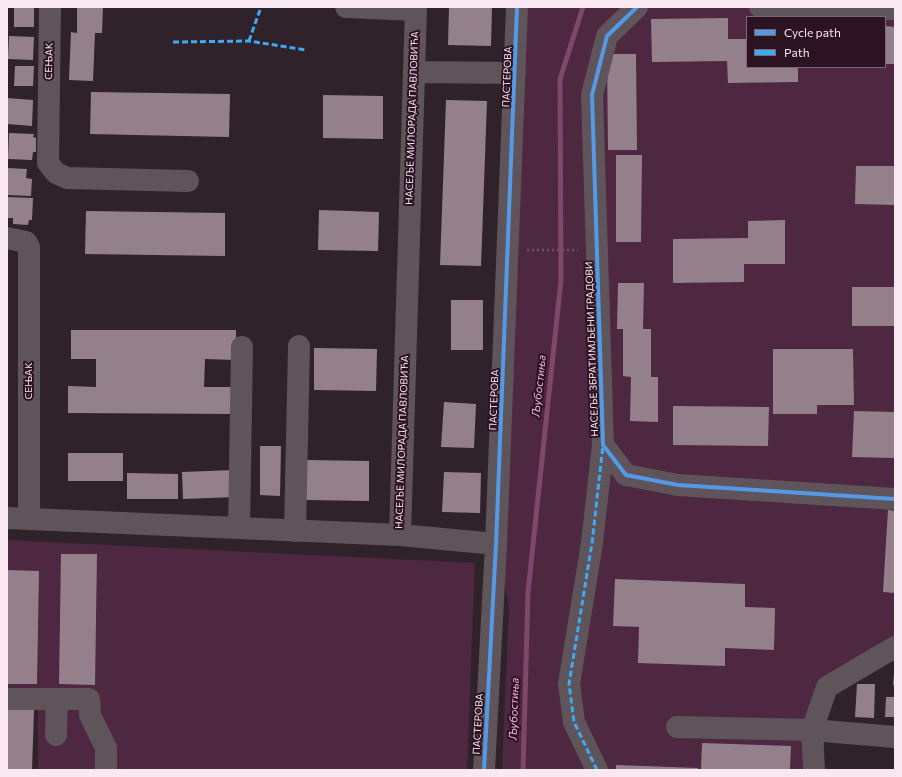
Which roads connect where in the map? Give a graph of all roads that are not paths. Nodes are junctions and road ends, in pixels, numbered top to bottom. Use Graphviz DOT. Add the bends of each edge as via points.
graph roads {
  1 [pos="50,7"];
  2 [pos="346,7"];
  3 [pos="517,7"];
  4 [pos="637,7"];
  5 [pos="760,7"];
  6 [pos="416,8"];
  7 [pos="794,8"];
  8 [pos="895,9"];
  9 [pos="414,72"];
  10 [pos="515,73"];
  11 [pos="188,181"];
  12 [pos="7,238"];
  13 [pos="299,346"];
  14 [pos="242,347"];
  15 [pos="603,445"];
  16 [pos="895,499"];
  17 [pos="7,518"];
  18 [pos="28,519"];
  19 [pos="239,528"];
  20 [pos="296,531"];
  21 [pos="400,535"];
  22 [pos="496,544"];
  23 [pos="895,647"];
  24 [pos="7,699"];
  25 [pos="56,699"];
  26 [pos="677,727"];
  27 [pos="812,730"];
  28 [pos="56,734"];
  29 [pos="895,737"];
  30 [pos="106,770"];
  31 [pos="484,770"];
  32 [pos="597,770"];
  33 [pos="814,770"];
  1 -- 11 [label="street, СЕЊАК" via="48,163 56,173 67,178"];
  2 -- 6 [label="street"];
  3 -- 10 [label="street, ПАСТЕРОВА"];
  4 -- 15 [label="street, НАСЕЉЕ ЗБРАТИМЉЕНИ ГРАДОВИ" via="607,36 592,95"];
  5 -- 7 [label="street"];
  6 -- 9 [label="street, НАСЕЉЕ МИЛОРАДА ПАВЛОВИЋА"];
  7 -- 8 [label="street"];
  9 -- 10 [label="street"];
  9 -- 21 [label="street, НАСЕЉЕ МИЛОРАДА ПАВЛОВИЋА"];
  10 -- 22 [label="street, ПАСТЕРОВА"];
  12 -- 18 [label="street, СЕЊАК" via="26,242 29,247"];
  13 -- 20 [label="street"];
  14 -- 19 [label="street"];
  15 -- 16 [label="street, НАСЕЉЕ ЗБРАТИМЉЕНИ ГРАДОВИ" via="626,475 678,485"];
  15 -- 32 [label="street" via="592,542 568,684 574,722"];
  17 -- 18 [label="street"];
  18 -- 19 [label="street, НАСЕЉЕ МИЛОРАДА ПАВЛОВИЋА"];
  19 -- 20 [label="street, НАСЕЉЕ МИЛОРАДА ПАВЛОВИЋА"];
  20 -- 21 [label="street, НАСЕЉЕ МИЛОРАДА ПАВЛОВИЋА"];
  21 -- 22 [label="street"];
  22 -- 31 [label="street, ПАСТЕРОВА"];
  23 -- 27 [label="street" via="827,687"];
  24 -- 25 [label="street"];
  25 -- 28 [label="street"];
  25 -- 30 [label="street" via="89,698 90,715 106,748"];
  26 -- 27 [label="street"];
  27 -- 29 [label="street"];
  27 -- 33 [label="street"];
}
